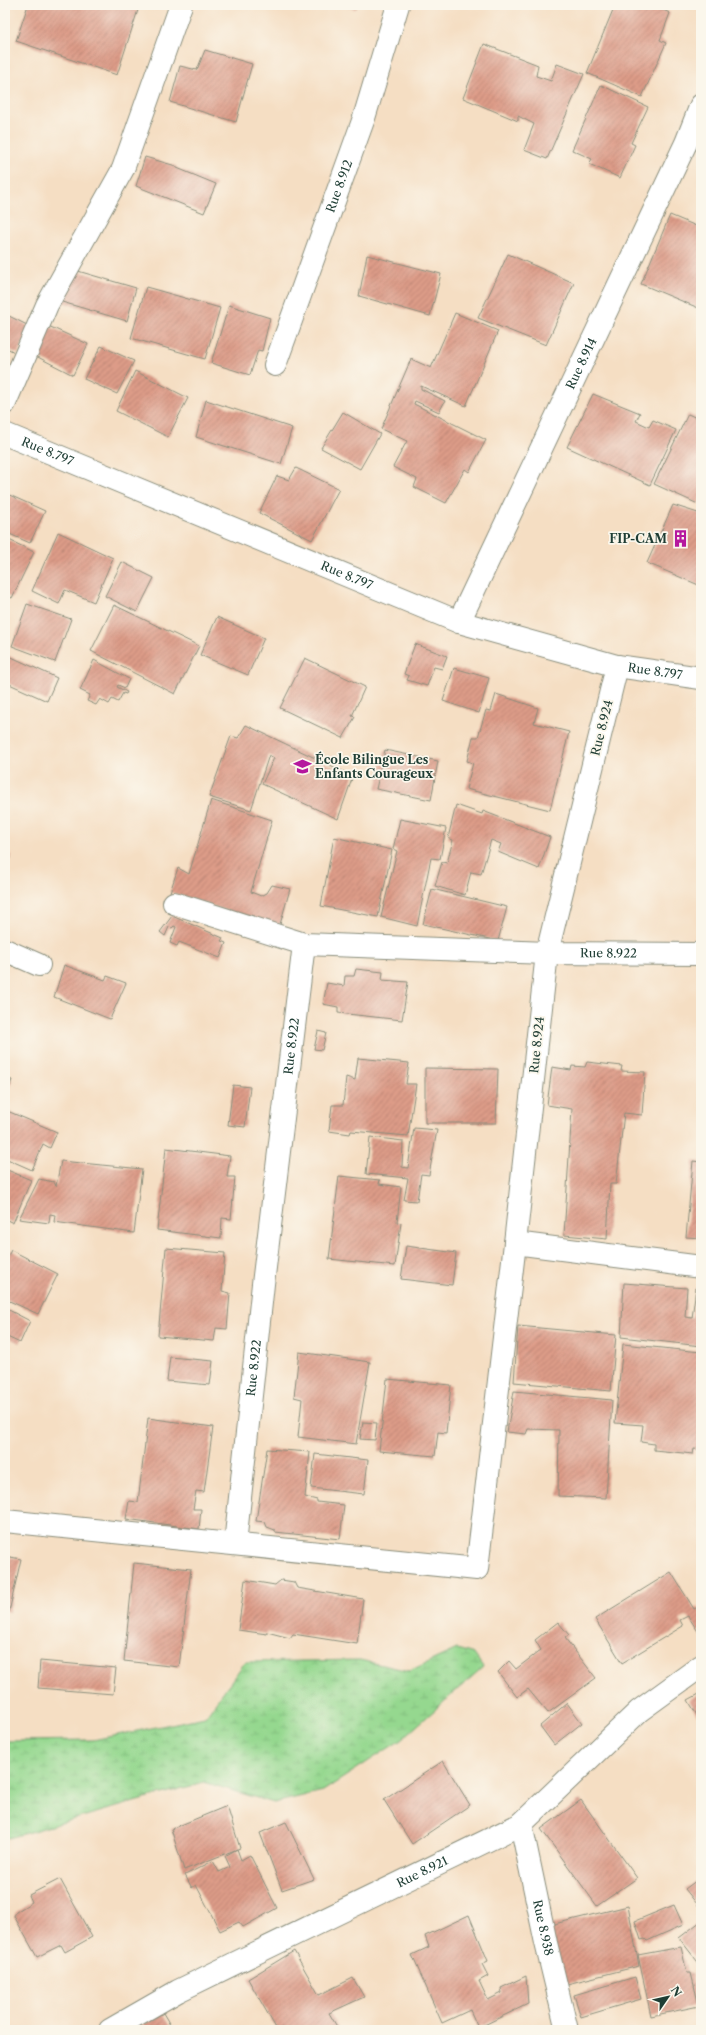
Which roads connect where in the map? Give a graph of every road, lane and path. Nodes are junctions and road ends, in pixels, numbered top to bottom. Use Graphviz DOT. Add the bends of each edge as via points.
graph roads {
  1 [pos="182,5"];
  2 [pos="398,5"];
  3 [pos="701,105"];
  4 [pos="275,365"];
  5 [pos="5,402"];
  6 [pos="5,434"];
  7 [pos="459,622"];
  8 [pos="617,666"];
  9 [pos="701,678"];
  10 [pos="174,903"];
  11 [pos="304,944"];
  12 [pos="5,950"];
  13 [pos="547,953"];
  14 [pos="701,954"];
  15 [pos="40,965"];
  16 [pos="515,1243"];
  17 [pos="701,1266"];
  18 [pos="5,1521"];
  19 [pos="235,1544"];
  20 [pos="701,1666"];
  21 [pos="521,1824"];
  22 [pos="110,2030"];
  23 [pos="567,2030"];
  1 -- 5 [label="street" via="123,169 47,305"];
  2 -- 4 [label="street, Rue 8.912" via="364,118"];
  3 -- 7 [label="street, Rue 8.914" via="686,142"];
  6 -- 7 [label="street, Rue 8.797"];
  7 -- 8 [label="street, Rue 8.797"];
  8 -- 9 [label="street, Rue 8.797"];
  8 -- 13 [label="street, Rue 8.924"];
  10 -- 11 [label="street"];
  11 -- 13 [label="street, Rue 8.922"];
  11 -- 19 [label="street, Rue 8.922"];
  12 -- 15 [label="street"];
  13 -- 14 [label="street, Rue 8.922"];
  13 -- 16 [label="street, Rue 8.924"];
  16 -- 17 [label="street"];
  16 -- 19 [label="street, Rue 8.924" via="477,1569"];
  18 -- 19 [label="street"];
  20 -- 21 [label="street, Rue 8.921" via="639,1711"];
  21 -- 22 [label="street, Rue 8.921" via="178,1991"];
  21 -- 23 [label="street, Rue 8.938"];
}
